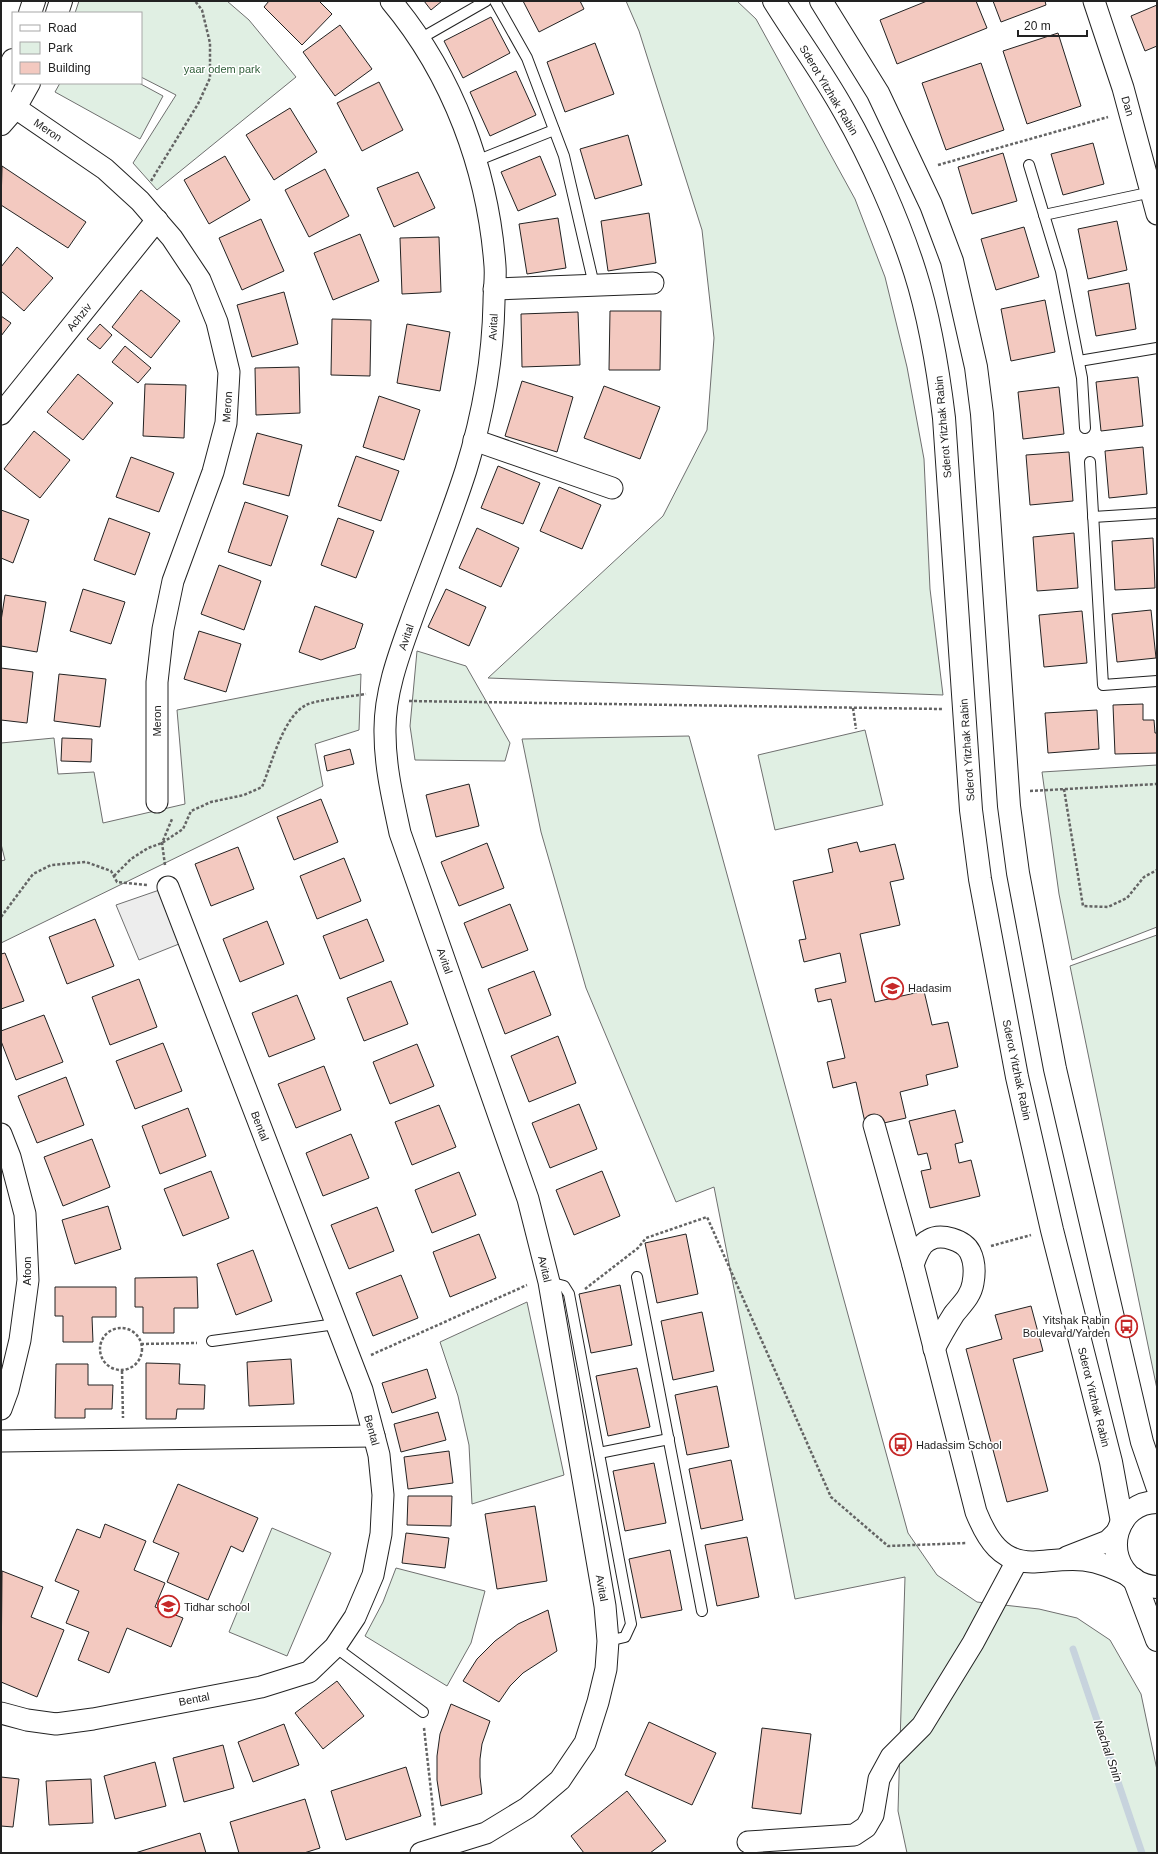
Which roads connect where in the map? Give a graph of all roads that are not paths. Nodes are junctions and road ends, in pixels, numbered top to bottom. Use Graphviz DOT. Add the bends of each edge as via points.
graph roads {
  1 [pos="34,1"];
  2 [pos="61,1"];
  3 [pos="391,1"];
  4 [pos="486,1"];
  5 [pos="495,1"];
  6 [pos="774,1"];
  7 [pos="821,1"];
  8 [pos="1094,1"];
  9 [pos="30,12"];
  10 [pos="57,12"];
  11 [pos="418,40"];
  12 [pos="12,62"];
  13 [pos="29,84"];
  14 [pos="1,87"];
  15 [pos="6,110"];
  16 [pos="554,130"];
  17 [pos="476,161"];
  18 [pos="1029,165"];
  19 [pos="1152,192"];
  20 [pos="1157,214"];
  21 [pos="1044,215"];
  22 [pos="156,220"];
  23 [pos="653,284"];
  24 [pos="594,285"];
  25 [pos="494,289"];
  26 [pos="1157,348"];
  27 [pos="1079,361"];
  28 [pos="1,414"];
  29 [pos="1085,428"];
  30 [pos="474,440"];
  31 [pos="1090,462"];
  32 [pos="612,488"];
  33 [pos="1157,513"];
  34 [pos="1093,516"];
  35 [pos="1157,681"];
  36 [pos="157,802"];
  37 [pos="168,887"];
  38 [pos="874,1125"];
  39 [pos="1,1134"];
  40 [pos="913,1265"];
  41 [pos="638,1277"];
  42 [pos="553,1281"];
  43 [pos="336,1324"];
  44 [pos="212,1341"];
  45 [pos="934,1349"];
  46 [pos="1,1409"];
  47 [pos="374,1436"];
  48 [pos="669,1439"];
  49 [pos="1,1441"];
  50 [pos="599,1454"];
  51 [pos="1157,1486"];
  52 [pos="1157,1502"];
  53 [pos="1120,1527"];
  54 [pos="1061,1560"];
  55 [pos="1017,1561"];
  56 [pos="1131,1577"];
  57 [pos="1157,1587"];
  58 [pos="702,1611"];
  59 [pos="1157,1640"];
  60 [pos="608,1641"];
  61 [pos="335,1647"];
  62 [pos="423,1712"];
  63 [pos="1,1713"];
  64 [pos="748,1842"];
  65 [pos="429,1851"];
  1 -- 9 [label="main road"];
  2 -- 10 [label="main road"];
  3 -- 11 [label="street, Avital"];
  4 -- 11 [label="lane"];
  5 -- 16 [label="lane" via="527,58"];
  6 -- 53 [label="main road, Sderot Yitzhak Rabin" via="844,112 895,220 915,272 938,374 944,418 971,810 984,901 1017,1077 1052,1230 1111,1462"];
  7 -- 51 [label="main road" via="878,93 931,205 952,261 976,367 982,414 1009,792 1018,874 1055,1069 1142,1442"];
  8 -- 19 [label="street, Dan" via="1130,111"];
  11 -- 17 [label="street, Avital" via="440,74 467,133"];
  12 -- 14 [label="main road"];
  13 -- 15 [label="main road"];
  15 -- 22 [label="street, Meron" via="105,169 140,201"];
  16 -- 17 [label="lane"];
  16 -- 24 [label="lane" via="564,156"];
  17 -- 25 [label="street, Avital" via="485,190 495,268"];
  18 -- 21 [label="lane"];
  19 -- 20 [label="street, Dan"];
  19 -- 21 [label="lane"];
  21 -- 27 [label="lane" via="1061,271"];
  22 -- 28 [label="street, Achziv"];
  22 -- 36 [label="street, Meron" via="172,238 200,280 217,322 229,372 226,423 213,472 173,581 163,629 157,682"];
  23 -- 24 [label="street"];
  24 -- 25 [label="street"];
  25 -- 30 [label="street, Avital" via="493,336 484,402"];
  26 -- 27 [label="lane"];
  27 -- 29 [label="lane"];
  30 -- 32 [label="street"];
  30 -- 42 [label="street, Avital" via="466,470 403,642 389,695 385,732 388,768 400,833 528,1199"];
  31 -- 34 [label="lane"];
  33 -- 34 [label="lane"];
  34 -- 35 [label="lane" via="1103,685"];
  37 -- 43 [label="street, Bental"];
  38 -- 40 [label="street"];
  39 -- 46 [label="street, Afoon" via="10,1157 25,1214 28,1280 20,1340"];
  40 -- 45 [label="street"];
  40 -- 45 [label="street" via="918,1252 928,1240 939,1236 955,1241 970,1251 974,1267 973,1284 966,1301 944,1330"];
  41 -- 48 [label="lane"];
  42 -- 50 [label="lane" via="569,1294"];
  42 -- 60 [label="street, Avital" via="605,1606"];
  43 -- 44 [label="lane"];
  43 -- 47 [label="street, Bental" via="362,1390"];
  45 -- 55 [label="street" via="976,1512 984,1533 997,1550"];
  47 -- 49 [label="street"];
  47 -- 61 [label="street, Bental" via="379,1455 383,1495 382,1534 373,1575 355,1617"];
  48 -- 50 [label="lane"];
  48 -- 58 [label="lane"];
  50 -- 60 [label="lane" via="632,1624 625,1637"];
  52 -- 53 [label="main road" via="1138,1506 1126,1515"];
  53 -- 54 [label="street" via="1108,1541"];
  53 -- 56 [label="main road, Sderot Yitzhak Rabin" via="1115,1547 1118,1562"];
  54 -- 55 [label="street"];
  54 -- 56 [label="street" via="1083,1560 1110,1566"];
  55 -- 64 [label="street" via="973,1643 922,1726 891,1757 879,1779 873,1815 866,1827 854,1835"];
  56 -- 57 [label="main road" via="1140,1584"];
  56 -- 59 [label="main road"];
  60 -- 65 [label="street, Avital" via="606,1670 585,1743 560,1780 527,1808 486,1833"];
  61 -- 62 [label="lane"];
  61 -- 63 [label="street, Bental" via="309,1672 261,1687 56,1724"];
}
